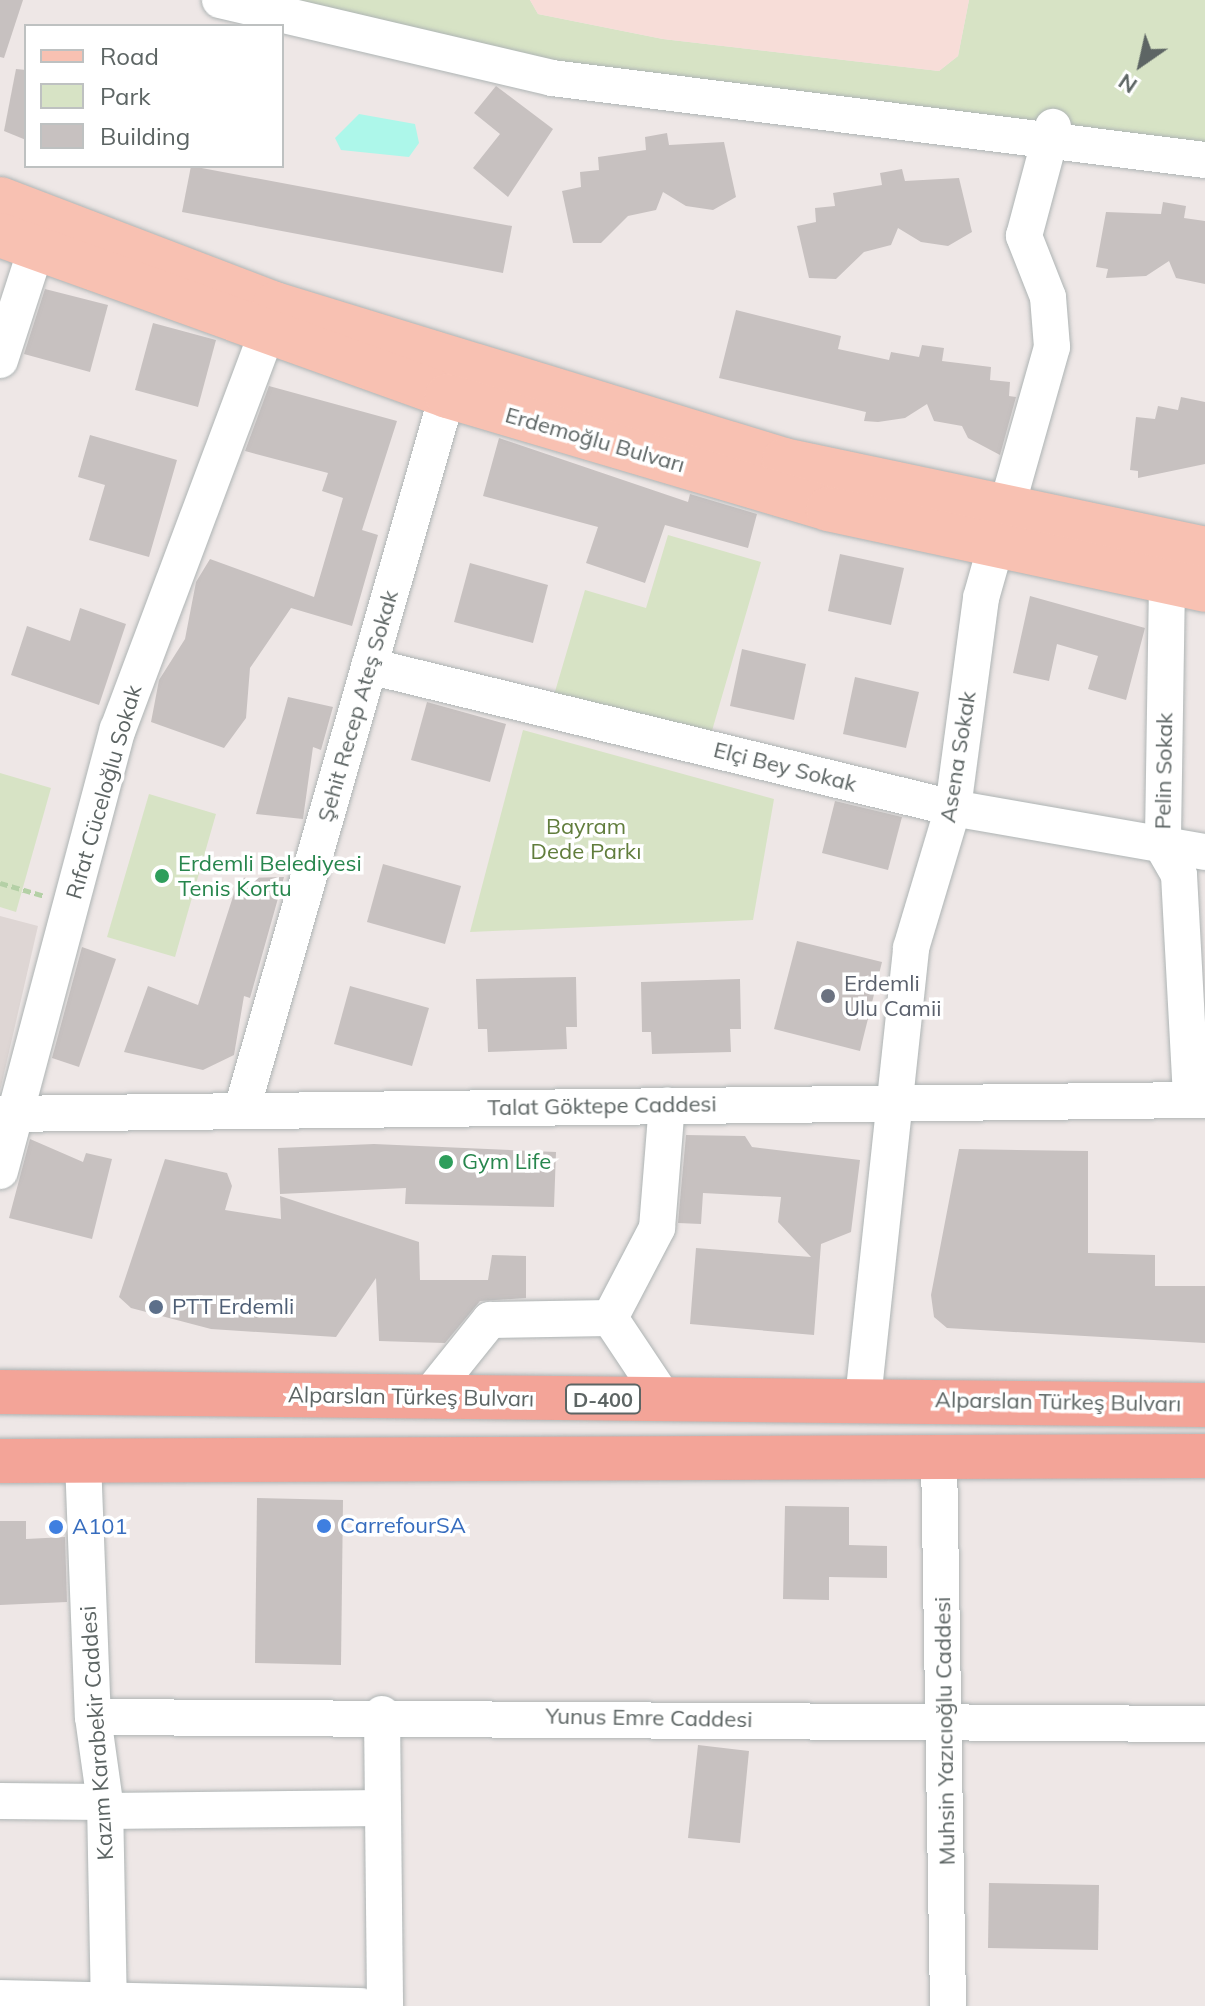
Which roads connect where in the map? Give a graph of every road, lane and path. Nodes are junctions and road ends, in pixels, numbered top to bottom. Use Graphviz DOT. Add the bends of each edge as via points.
graph roads {
  1 [pos="220,0"];
  2 [pos="1051,136"];
  3 [pos="1205,160"];
  4 [pos="0,199"];
  5 [pos="18,242"];
  6 [pos="267,332"];
  7 [pos="0,360"];
  8 [pos="447,396"];
  9 [pos="1002,527"];
  10 [pos="1205,549"];
  11 [pos="1186,587"];
  12 [pos="369,666"];
  13 [pos="953,808"];
  14 [pos="1163,847"];
  15 [pos="1205,852"];
  16 [pos="0,883"];
  17 [pos="71,904"];
  18 [pos="1194,958"];
  19 [pos="1198,1100"];
  20 [pos="890,1103"];
  21 [pos="667,1105"];
  22 [pos="242,1109"];
  23 [pos="8,1114"];
  24 [pos="0,1171"];
  25 [pos="610,1318"];
  26 [pos="0,1392"];
  27 [pos="428,1397"];
  28 [pos="664,1399"];
  29 [pos="863,1399"];
  30 [pos="1205,1405"];
  31 [pos="939,1456"];
  32 [pos="1205,1456"];
  33 [pos="0,1461"];
  34 [pos="83,1461"];
  35 [pos="382,1714"];
  36 [pos="93,1717"];
  37 [pos="947,1722"];
  38 [pos="1205,1724"];
  39 [pos="0,1801"];
  40 [pos="105,1807"];
  41 [pos="383,1808"];
  42 [pos="0,1998"];
  43 [pos="108,2002"];
  44 [pos="361,2006"];
  45 [pos="385,2006"];
  46 [pos="948,2006"];
  1 -- 2 [label="street" via="552,78"];
  2 -- 3 [label="street"];
  2 -- 9 [label="street, Asena Sokak" via="1024,236 1048,297 1052,347"];
  4 -- 9 [label="main road, Erdemoğlu Bulvarı" via="275,304"];
  5 -- 6 [label="main road, Erdemoğlu Bulvarı"];
  5 -- 7 [label="street"];
  6 -- 8 [label="main road, Erdemoğlu Bulvarı"];
  6 -- 17 [label="street, Rıfat Cüceloğlu Sokak" via="118,729"];
  8 -- 9 [label="main road, Erdemoğlu Bulvarı" via="828,509"];
  8 -- 12 [label="street, Şehit Recep Ateş Sokak"];
  9 -- 10 [label="main road, Erdemoğlu Bulvarı"];
  9 -- 11 [label="main road, Erdemoğlu Bulvarı"];
  9 -- 13 [label="street, Asena Sokak" via="981,598"];
  11 -- 14 [label="street, Pelin Sokak"];
  12 -- 13 [label="street, Elçi Bey Sokak"];
  12 -- 22 [label="street, Şehit Recep Ateş Sokak"];
  13 -- 14 [label="street, Elçi Bey Sokak"];
  13 -- 20 [label="street, Asena Sokak" via="911,948"];
  14 -- 15 [label="street, Elçi Bey Sokak"];
  14 -- 18 [label="street, Pelin Sokak" via="1179,875"];
  16 -- 17 [label="path"];
  17 -- 23 [label="street, Rıfat Cüceloğlu Sokak"];
  18 -- 19 [label="street, Pelin Sokak"];
  19 -- 20 [label="street, Talat Göktepe Caddesi"];
  20 -- 21 [label="street, Talat Göktepe Caddesi"];
  20 -- 29 [label="street, Asena Sokak"];
  21 -- 22 [label="street, Talat Göktepe Caddesi"];
  21 -- 25 [label="street" via="657,1228"];
  22 -- 23 [label="street, Talat Göktepe Caddesi"];
  23 -- 24 [label="street, Rıfat Cüceloğlu Sokak"];
  25 -- 27 [label="street" via="490,1320"];
  25 -- 28 [label="street"];
  26 -- 27 [label="highway, Alparslan Türkeş Bulvarı / D-400"];
  27 -- 28 [label="highway, Alparslan Türkeş Bulvarı / D-400"];
  28 -- 29 [label="highway, Alparslan Türkeş Bulvarı / D-400"];
  29 -- 30 [label="highway, Alparslan Türkeş Bulvarı / D-400"];
  31 -- 32 [label="highway"];
  31 -- 34 [label="highway"];
  31 -- 37 [label="street, Muhsin Yazıcıoğlu Caddesi"];
  33 -- 34 [label="highway"];
  34 -- 36 [label="street, Kazım Karabekir Caddesi"];
  35 -- 36 [label="street, Yunus Emre Caddesi"];
  35 -- 37 [label="street, Yunus Emre Caddesi"];
  35 -- 41 [label="street"];
  36 -- 40 [label="street, Kazım Karabekir Caddesi"];
  37 -- 38 [label="street, Yunus Emre Caddesi"];
  37 -- 46 [label="street, Muhsin Yazıcıoğlu Caddesi"];
  39 -- 40 [label="street"];
  40 -- 41 [label="street"];
  40 -- 43 [label="street, Kazım Karabekir Caddesi"];
  41 -- 45 [label="street"];
  42 -- 43 [label="street"];
  43 -- 44 [label="street"];
}
